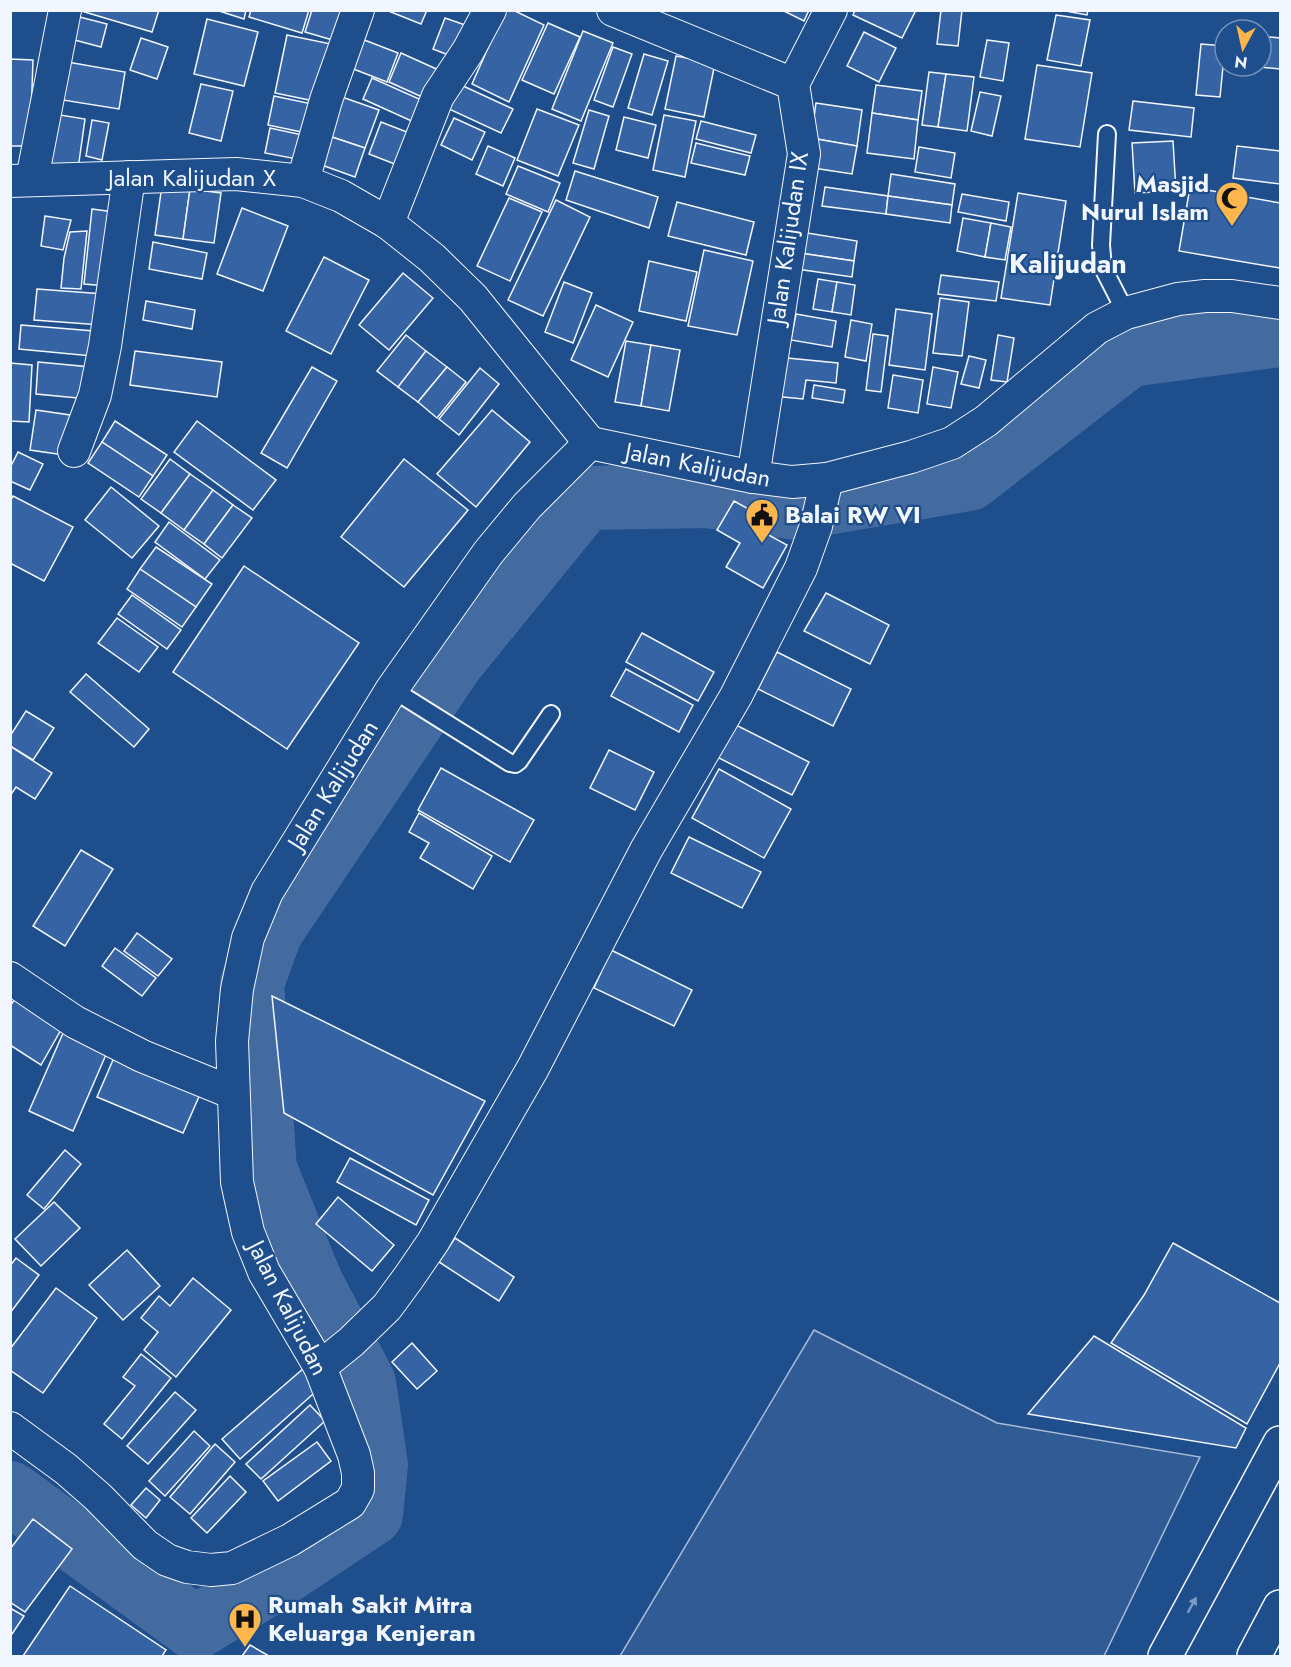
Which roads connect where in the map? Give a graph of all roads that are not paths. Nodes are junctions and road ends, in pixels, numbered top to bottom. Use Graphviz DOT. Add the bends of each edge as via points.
graph roads {
  1 [pos="65,10"];
  2 [pos="358,10"];
  3 [pos="490,10"];
  4 [pos="613,10"];
  5 [pos="831,10"];
  6 [pos="793,84"];
  7 [pos="1107,134"];
  8 [pos="129,177"];
  9 [pos="21,180"];
  10 [pos="303,181"];
  11 [pos="388,224"];
  12 [pos="1281,303"];
  13 [pos="1126,313"];
  14 [pos="590,443"];
  15 [pos="74,451"];
  16 [pos="753,477"];
  17 [pos="822,501"];
  18 [pos="400,694"];
  19 [pos="551,714"];
  20 [pos="10,978"];
  21 [pos="233,1093"];
  22 [pos="333,1356"];
  23 [pos="10,1428"];
  24 [pos="1281,1443"];
  25 [pos="1281,1607"];
  26 [pos="1165,1656"];
  27 [pos="1254,1656"];
  1 -- 9 [label="street"];
  2 -- 10 [label="street"];
  3 -- 11 [label="street" via="438,96"];
  4 -- 6 [label="street"];
  5 -- 6 [label="street"];
  6 -- 16 [label="street, Jalan Kalijudan IX" via="804,154"];
  7 -- 13 [label="lane" via="1103,268"];
  8 -- 9 [label="street, Jalan Kalijudan X"];
  8 -- 10 [label="street, Jalan Kalijudan X" via="236,174"];
  8 -- 15 [label="street" via="105,346 95,395"];
  10 -- 11 [label="street, Jalan Kalijudan X" via="341,196"];
  11 -- 14 [label="street, Jalan Kalijudan X" via="474,298"];
  12 -- 13 [label="street, Jalan Kalijudan" via="1205,296"];
  13 -- 17 [label="street, Jalan Kalijudan" via="1097,328 986,421 952,443 911,457"];
  14 -- 16 [label="street, Jalan Kalijudan"];
  14 -- 18 [label="street, Jalan Kalijudan" via="527,506 488,553"];
  16 -- 17 [label="street, Jalan Kalijudan" via="792,482"];
  17 -- 22 [label="street" via="801,568 736,696 646,850 533,1068 433,1242 387,1307"];
  18 -- 19 [label="lane" via="515,764"];
  18 -- 21 [label="street, Jalan Kalijudan" via="267,892 248,938 237,989"];
  20 -- 21 [label="street" via="75,1022 142,1056"];
  21 -- 22 [label="street, Jalan Kalijudan" via="237,1182 248,1232 264,1272"];
  22 -- 23 [label="street, Jalan Kalijudan" via="358,1489 350,1503 290,1540 232,1568 211,1570 167,1560 145,1545 66,1469"];
  26 -- 24 [label="main road, one-way"];
  25 -- 27 [label="main road"];
}
